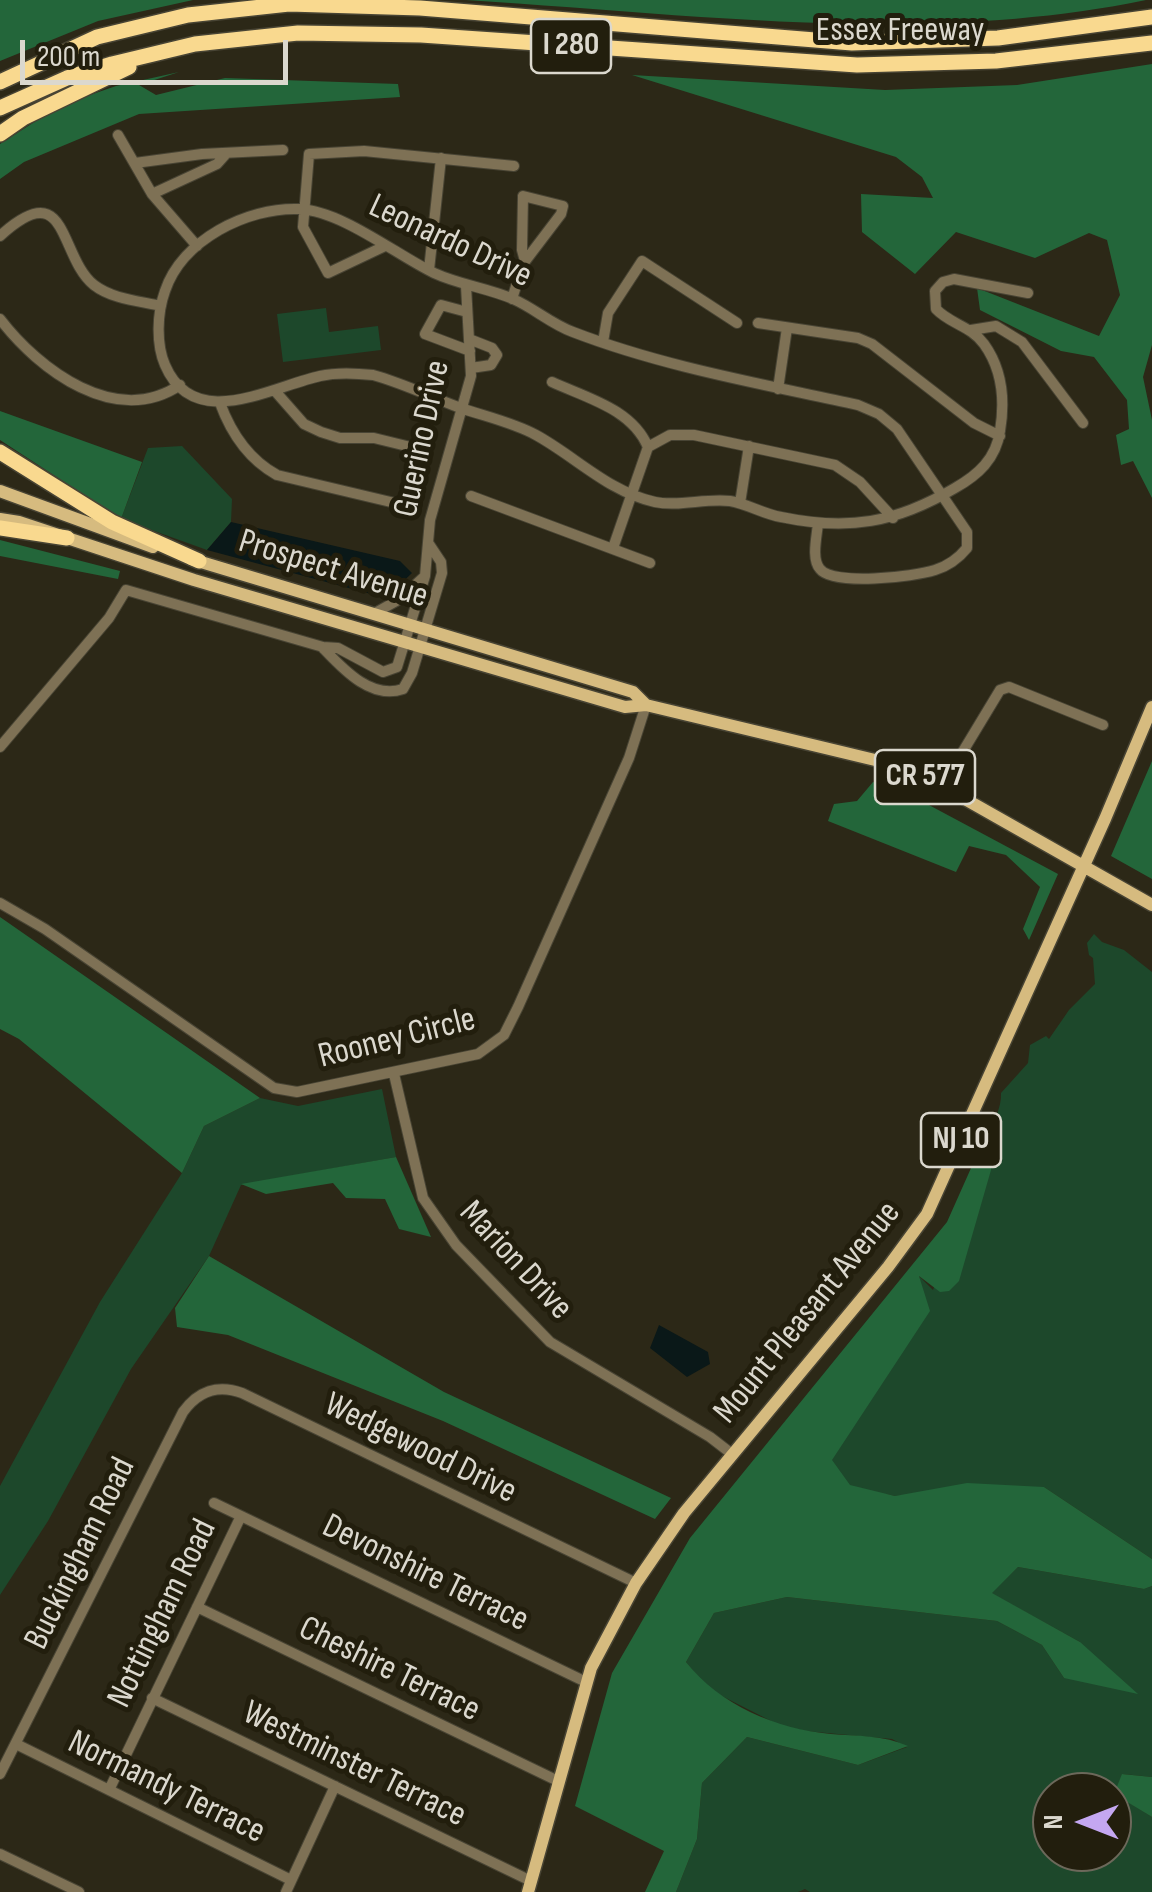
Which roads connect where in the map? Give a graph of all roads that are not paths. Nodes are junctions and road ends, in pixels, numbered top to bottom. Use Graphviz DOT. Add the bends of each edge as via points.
graph roads {
  1 [pos="1152,16"];
  2 [pos="1152,43"];
  3 [pos="155,54"];
  4 [pos="0,82"];
  5 [pos="0,108"];
  6 [pos="0,134"];
  7 [pos="118,136"];
  8 [pos="284,150"];
  9 [pos="226,154"];
  10 [pos="441,158"];
  11 [pos="135,163"];
  12 [pos="514,166"];
  13 [pos="152,194"];
  14 [pos="304,210"];
  15 [pos="0,236"];
  16 [pos="197,246"];
  17 [pos="385,246"];
  18 [pos="526,260"];
  19 [pos="429,270"];
  20 [pos="466,286"];
  21 [pos="1028,293"];
  22 [pos="512,299"];
  23 [pos="161,306"];
  24 [pos="466,312"];
  25 [pos="0,320"];
  26 [pos="737,323"];
  27 [pos="758,323"];
  28 [pos="787,328"];
  29 [pos="971,330"];
  30 [pos="603,342"];
  31 [pos="469,345"];
  32 [pos="471,368"];
  33 [pos="552,382"];
  34 [pos="180,386"];
  35 [pos="778,389"];
  36 [pos="275,391"];
  37 [pos="220,403"];
  38 [pos="462,408"];
  39 [pos="1082,423"];
  40 [pos="1000,436"];
  41 [pos="749,446"];
  42 [pos="648,447"];
  43 [pos="419,449"];
  44 [pos="0,452"];
  45 [pos="0,491"];
  46 [pos="632,495"];
  47 [pos="944,495"];
  48 [pos="470,496"];
  49 [pos="395,502"];
  50 [pos="740,503"];
  51 [pos="892,518"];
  52 [pos="0,519"];
  53 [pos="818,523"];
  54 [pos="0,528"];
  55 [pos="66,538"];
  56 [pos="430,544"];
  57 [pos="613,548"];
  58 [pos="200,561"];
  59 [pos="650,562"];
  60 [pos="425,576"];
  61 [pos="374,613"];
  62 [pos="419,627"];
  63 [pos="413,644"];
  64 [pos="323,648"];
  65 [pos="646,706"];
  66 [pos="1152,707"];
  67 [pos="1103,726"];
  68 [pos="0,746"];
  69 [pos="942,786"];
  70 [pos="1083,866"];
  71 [pos="0,903"];
  72 [pos="1152,905"];
  73 [pos="394,1074"];
  74 [pos="183,1412"];
  75 [pos="732,1454"];
  76 [pos="214,1503"];
  77 [pos="241,1516"];
  78 [pos="636,1583"];
  79 [pos="197,1607"];
  80 [pos="586,1682"];
  81 [pos="152,1698"];
  82 [pos="16,1744"];
  83 [pos="0,1774"];
  84 [pos="558,1782"];
  85 [pos="335,1786"];
  86 [pos="109,1790"];
  87 [pos="0,1854"];
  88 [pos="291,1880"];
  89 [pos="529,1887"];
  90 [pos="79,1892"];
  91 [pos="286,1892"];
  1 -- 4 [label="highway, Essex Freeway / I 280" via="998,38 852,43 420,8 289,4 188,14 98,37"];
  2 -- 3 [label="highway, Essex Freeway / I 280" via="996,61 856,65 422,35 298,34"];
  3 -- 5 [label="highway, Essex Freeway / I 280" via="67,78"];
  3 -- 6 [label="highway"];
  7 -- 11 [label="street"];
  8 -- 9 [label="street"];
  9 -- 11 [label="street"];
  9 -- 13 [label="street"];
  10 -- 12 [label="street"];
  10 -- 14 [label="street" via="309,154"];
  10 -- 19 [label="street"];
  11 -- 13 [label="street"];
  13 -- 16 [label="street"];
  14 -- 16 [label="street, Leonardo Drive" via="240,220"];
  14 -- 17 [label="street, Leonardo Drive" via="330,216"];
  14 -- 17 [label="street" via="303,227 328,273"];
  15 -- 23 [label="street" via="30,215 52,216 94,285"];
  16 -- 23 [label="street, Leonardo Drive" via="173,273"];
  17 -- 19 [label="street, Leonardo Drive"];
  18 -- 18 [label="street" via="560,214 563,206 523,196"];
  18 -- 22 [label="street"];
  19 -- 20 [label="street, Leonardo Drive"];
  20 -- 22 [label="street, Leonardo Drive"];
  20 -- 24 [label="street, Guerino Drive"];
  21 -- 29 [label="street" via="942,282 934,291 936,309"];
  22 -- 30 [label="street, Leonardo Drive"];
  23 -- 34 [label="street, Leonardo Drive" via="160,346"];
  24 -- 31 [label="street, Guerino Drive"];
  24 -- 31 [label="street" via="441,305 425,334"];
  25 -- 34 [label="street" via="38,362 76,385 138,402"];
  26 -- 30 [label="street" via="642,260 608,313"];
  27 -- 28 [label="street"];
  28 -- 35 [label="street"];
  28 -- 40 [label="street" via="872,344"];
  29 -- 39 [label="street" via="996,326 1022,342"];
  29 -- 40 [label="street" via="994,359 1002,391"];
  30 -- 35 [label="street, Leonardo Drive"];
  31 -- 32 [label="street, Guerino Drive"];
  31 -- 32 [label="street" via="497,355 492,365"];
  32 -- 38 [label="street, Guerino Drive"];
  33 -- 42 [label="street" via="621,414"];
  34 -- 37 [label="street"];
  35 -- 47 [label="street, Leonardo Drive" via="879,414"];
  36 -- 37 [label="street"];
  36 -- 38 [label="street" via="320,376 372,374"];
  36 -- 43 [label="street" via="304,424 321,432"];
  37 -- 49 [label="street" via="230,431 277,476"];
  38 -- 46 [label="street" via="532,432"];
  38 -- 56 [label="street, Guerino Drive" via="433,506"];
  40 -- 47 [label="street" via="980,471"];
  41 -- 42 [label="street" via="680,434"];
  41 -- 50 [label="street"];
  41 -- 51 [label="street" via="836,465"];
  42 -- 46 [label="street"];
  44 -- 58 [label="highway" via="112,522"];
  45 -- 58 [label="main road, Prospect Avenue / CR 577"];
  46 -- 50 [label="street" via="668,504"];
  46 -- 57 [label="street"];
  47 -- 51 [label="street"];
  47 -- 53 [label="street, Leonardo Drive" via="966,532 967,548 936,570 834,579 816,563"];
  48 -- 57 [label="street"];
  50 -- 53 [label="street"];
  51 -- 53 [label="street"];
  52 -- 55 [label="main road, Prospect Avenue / CR 577"];
  54 -- 55 [label="highway"];
  55 -- 63 [label="main road, Prospect Avenue / CR 577"];
  56 -- 60 [label="street, Guerino Drive"];
  56 -- 62 [label="street, Guerino Drive" via="442,573"];
  57 -- 59 [label="street"];
  58 -- 61 [label="main road, Prospect Avenue / CR 577"];
  60 -- 61 [label="street"];
  60 -- 62 [label="street, Guerino Drive"];
  61 -- 62 [label="main road, Prospect Avenue / CR 577"];
  62 -- 63 [label="street"];
  62 -- 65 [label="main road, Prospect Avenue / CR 577" via="633,692"];
  63 -- 64 [label="street" via="389,672 338,648"];
  63 -- 64 [label="street" via="409,682 395,692 354,679"];
  63 -- 65 [label="main road, Prospect Avenue / CR 577" via="625,707"];
  64 -- 68 [label="street" via="126,590"];
  65 -- 69 [label="main road, Prospect Avenue / CR 577" via="868,757"];
  65 -- 73 [label="street, Rooney Circle" via="504,1035 478,1054"];
  66 -- 70 [label="main road, Mount Pleasant Avenue"];
  67 -- 69 [label="street" via="1009,687 1000,690"];
  69 -- 70 [label="main road, Prospect Avenue / CR 577"];
  70 -- 72 [label="main road, Prospect Avenue"];
  70 -- 75 [label="main road, Mount Pleasant Avenue / NJ 10" via="927,1214"];
  71 -- 73 [label="street, Rooney Circle" via="274,1088 296,1092"];
  73 -- 75 [label="street, Marion Drive" via="423,1198 456,1245 550,1342"];
  74 -- 78 [label="street, Wedgewood Drive" via="207,1392 234,1390"];
  74 -- 82 [label="street, Buckingham Road"];
  75 -- 78 [label="main road, Mount Pleasant Avenue / NJ 10"];
  76 -- 77 [label="street, Devonshire Terrace"];
  77 -- 79 [label="street, Nottingham Road"];
  77 -- 80 [label="street, Devonshire Terrace"];
  78 -- 80 [label="main road, Mount Pleasant Avenue / NJ 10"];
  79 -- 81 [label="street, Nottingham Road"];
  79 -- 84 [label="street, Cheshire Terrace"];
  80 -- 84 [label="main road, Mount Pleasant Avenue / NJ 10"];
  81 -- 85 [label="street, Westminster Terrace"];
  81 -- 86 [label="street, Nottingham Road"];
  82 -- 83 [label="street, Buckingham Road"];
  82 -- 86 [label="street, Normandy Terrace"];
  84 -- 89 [label="main road, Mount Pleasant Avenue / NJ 10"];
  85 -- 88 [label="street"];
  85 -- 89 [label="street, Westminster Terrace"];
  86 -- 88 [label="street, Normandy Terrace"];
  87 -- 90 [label="street"];
  88 -- 91 [label="street"];
}
